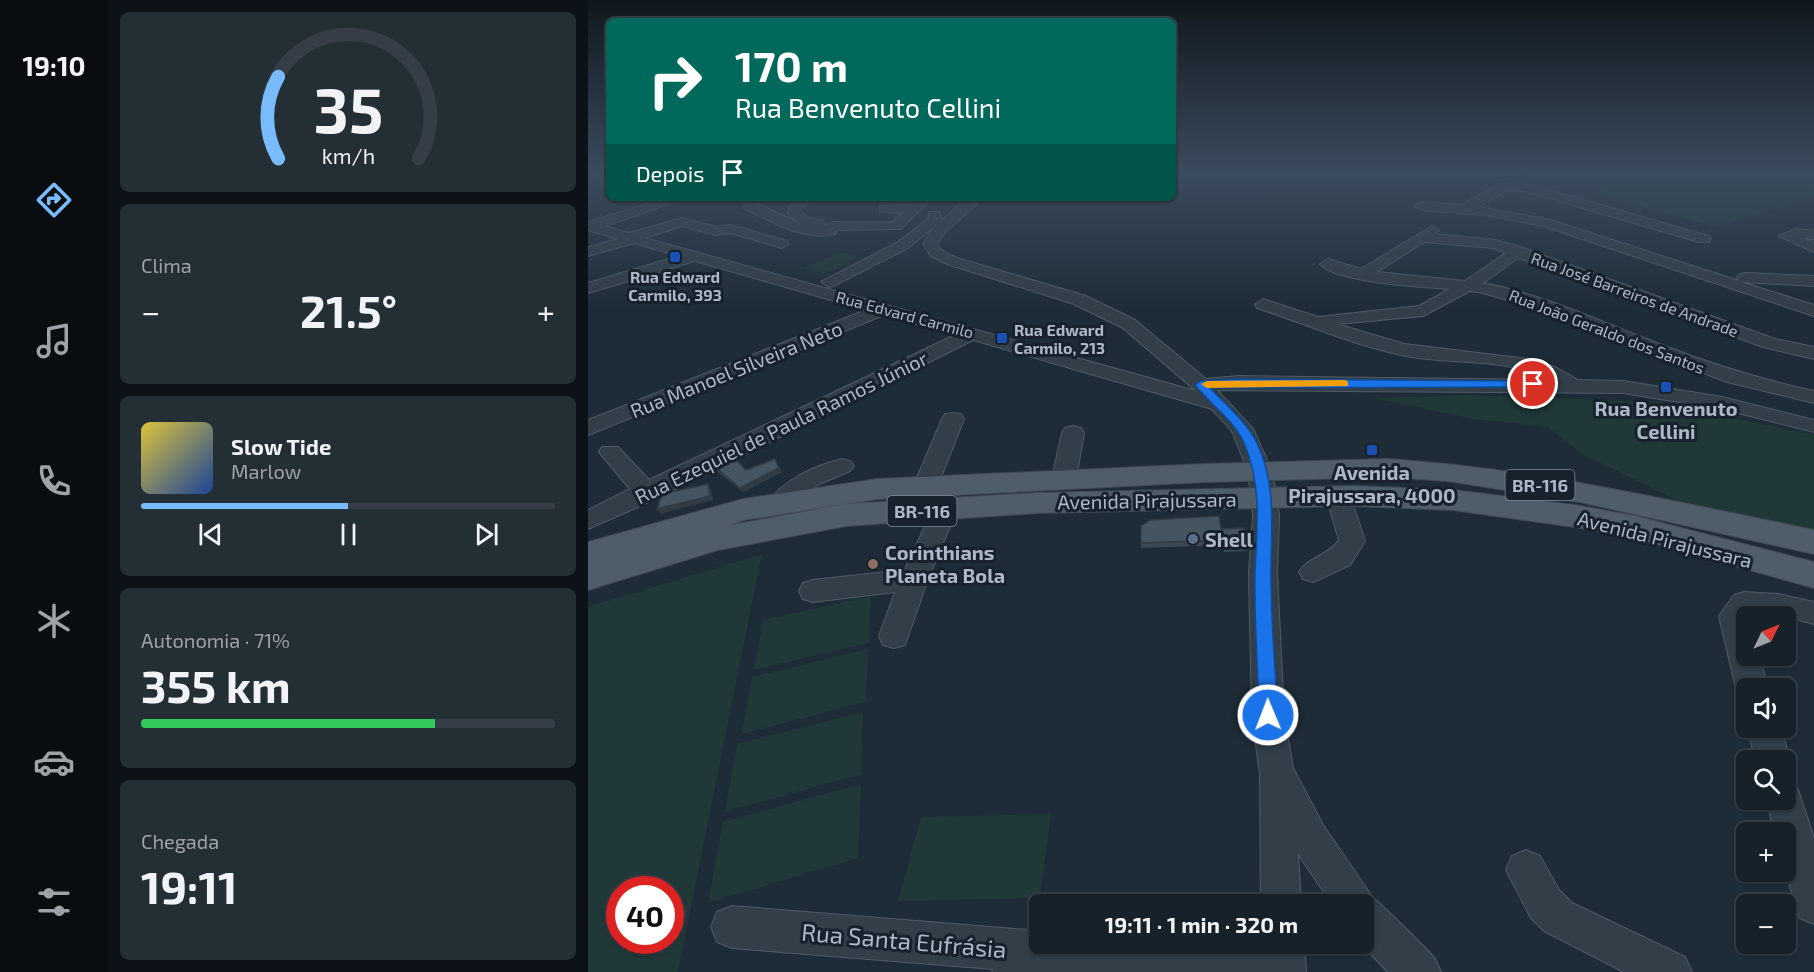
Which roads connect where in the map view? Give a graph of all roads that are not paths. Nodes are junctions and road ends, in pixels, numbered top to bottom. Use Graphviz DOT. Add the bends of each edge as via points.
graph roads {
  1 [pos="615,218"];
  2 [pos="777,218"];
  3 [pos="801,218"];
  4 [pos="906,218"];
  5 [pos="935,218"];
  6 [pos="952,218"];
  7 [pos="1451,218"];
  8 [pos="1519,218"];
  9 [pos="1632,218"];
  10 [pos="590,226"];
  11 [pos="833,226"];
  12 [pos="1814,235"];
  13 [pos="1420,237"];
  14 [pos="634,238"];
  15 [pos="800,238"];
  16 [pos="1704,239"];
  17 [pos="1814,248"];
  18 [pos="1518,251"];
  19 [pos="588,252"];
  20 [pos="696,255"];
  21 [pos="1328,264"];
  22 [pos="1364,274"];
  23 [pos="1814,281"];
  24 [pos="829,282"];
  25 [pos="1469,285"];
  26 [pos="1754,285"];
  27 [pos="588,288"];
  28 [pos="1263,304"];
  29 [pos="883,309"];
  30 [pos="1814,311"];
  31 [pos="1317,321"];
  32 [pos="974,333"];
  33 [pos="1814,353"];
  34 [pos="1201,385"];
  35 [pos="1575,385"];
  36 [pos="1814,397"];
  37 [pos="1221,404"];
  38 [pos="953,419"];
  39 [pos="1814,426"];
  40 [pos="588,428"];
  41 [pos="1073,433"];
  42 [pos="610,452"];
  43 [pos="842,466"];
  44 [pos="1064,479"];
  45 [pos="1262,484"];
  46 [pos="938,492"];
  47 [pos="647,493"];
  48 [pos="1338,496"];
  49 [pos="780,503"];
  50 [pos="588,520"];
  51 [pos="1814,543"];
  52 [pos="588,554"];
  53 [pos="1313,572"];
  54 [pos="1814,575"];
  55 [pos="588,577"];
  56 [pos="914,579"];
  57 [pos="813,591"];
  58 [pos="1814,613"];
  59 [pos="894,636"];
  60 [pos="1750,678"];
  61 [pos="1276,771"];
  62 [pos="1787,810"];
  63 [pos="1526,870"];
  64 [pos="1281,894"];
  65 [pos="1348,894"];
  66 [pos="1814,904"];
  67 [pos="732,927"];
  68 [pos="1374,927"];
  69 [pos="1283,954"];
  70 [pos="1016,961"];
  71 [pos="1255,972"];
  72 [pos="1284,972"];
  73 [pos="1419,972"];
  74 [pos="1670,972"];
  1 -- 10 [label="street"];
  2 -- 11 [label="street" via="801,230 828,231"];
  3 -- 11 [label="street"];
  4 -- 11 [label="street" via="887,228"];
  5 -- 24 [label="street" via="903,245"];
  6 -- 34 [label="street" via="930,244 936,253 1080,300 1129,324"];
  7 -- 13 [label="street"];
  8 -- 26 [label="street" via="1546,223 1691,271"];
  9 -- 16 [label="street"];
  10 -- 14 [label="street, Rua Edvard Carmilo"];
  12 -- 17 [label="street" via="1786,236"];
  13 -- 18 [label="street, Rua José Barreiros de Andrade" via="1482,242"];
  13 -- 22 [label="street"];
  14 -- 15 [label="street" via="681,222 716,231 730,229 778,239"];
  14 -- 19 [label="street"];
  14 -- 20 [label="street, Rua Edvard Carmilo"];
  18 -- 25 [label="street"];
  18 -- 33 [label="street, Rua José Barreiros de Andrade" via="1770,343"];
  20 -- 27 [label="street" via="636,280"];
  20 -- 29 [label="street, Rua Edvard Carmilo"];
  21 -- 22 [label="street, Rua João Geraldo dos Santos"];
  22 -- 25 [label="street, Rua João Geraldo dos Santos"];
  23 -- 26 [label="street"];
  25 -- 31 [label="street" via="1423,310"];
  25 -- 36 [label="street, Rua João Geraldo dos Santos" via="1537,303 1728,376"];
  26 -- 30 [label="street"];
  28 -- 31 [label="street"];
  29 -- 32 [label="street, Rua Edvard Carmilo"];
  29 -- 40 [label="street, Rua Manoel Silveira Neto"];
  31 -- 35 [label="street" via="1407,351 1532,364"];
  32 -- 37 [label="street, Rua Edvard Carmilo"];
  32 -- 47 [label="street, Rua Ezequiel de Paula Ramos Júnior" via="691,481"];
  34 -- 35 [label="street" via="1238,382"];
  34 -- 37 [label="street"];
  35 -- 39 [label="street" via="1664,392"];
  37 -- 45 [label="street" via="1245,419"];
  38 -- 46 [label="street"];
  41 -- 44 [label="street"];
  42 -- 47 [label="street"];
  43 -- 49 [label="street" via="809,480"];
  44 -- 45 [label="main road, Avenida Pirajussara / BR-116"];
  44 -- 46 [label="main road, Avenida Pirajussara / BR-116"];
  45 -- 46 [label="main road, Avenida Pirajussara / BR-116" via="1122,500"];
  45 -- 48 [label="main road, Avenida Pirajussara / BR-116"];
  45 -- 51 [label="main road, Avenida Pirajussara / BR-116" via="1387,468 1448,472 1580,492"];
  45 -- 61 [label="street" via="1266,515 1263,573 1268,715"];
  46 -- 49 [label="main road, Avenida Pirajussara / BR-116" via="878,489"];
  46 -- 55 [label="main road, Avenida Pirajussara / BR-116" via="846,516 717,538"];
  46 -- 56 [label="street"];
  47 -- 50 [label="street, Rua Ezequiel de Paula Ramos Júnior"];
  48 -- 53 [label="street" via="1352,541 1341,558"];
  48 -- 54 [label="main road, Avenida Pirajussara / BR-116" via="1453,500 1575,516 1635,527"];
  49 -- 52 [label="main road, Avenida Pirajussara / BR-116" via="711,518"];
  56 -- 57 [label="street"];
  56 -- 59 [label="street"];
  58 -- 60 [label="street" via="1744,603 1734,616"];
  61 -- 64 [label="street"];
  61 -- 65 [label="street" via="1310,838"];
  62 -- 66 [label="street"];
  63 -- 74 [label="street" via="1545,904 1558,917"];
  67 -- 70 [label="street, Rua Santa Eufrásia" via="880,937"];
  68 -- 73 [label="street"];
  69 -- 72 [label="street"];
  70 -- 71 [label="street, Rua Santa Eufrásia"];
}
